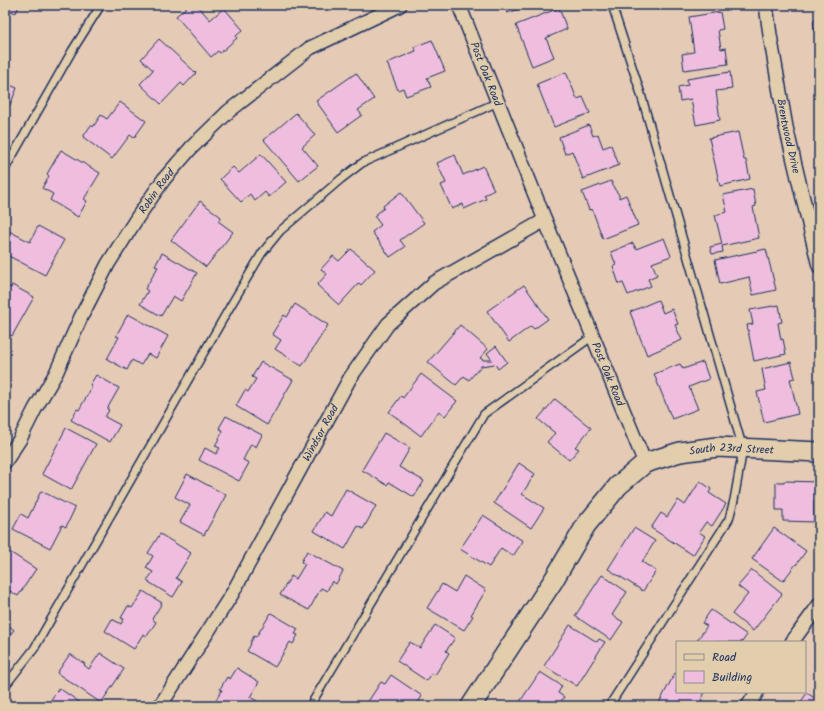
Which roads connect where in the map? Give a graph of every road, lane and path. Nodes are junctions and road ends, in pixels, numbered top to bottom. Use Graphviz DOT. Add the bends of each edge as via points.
graph roads {
  1 [pos="102,5"];
  2 [pos="400,5"];
  3 [pos="459,5"];
  4 [pos="612,5"];
  5 [pos="766,5"];
  6 [pos="498,102"];
  7 [pos="5,169"];
  8 [pos="545,220"];
  9 [pos="819,266"];
  10 [pos="593,336"];
  11 [pos="743,449"];
  12 [pos="819,452"];
  13 [pos="5,462"];
  14 [pos="645,463"];
  15 [pos="819,605"];
  16 [pos="793,641"];
  17 [pos="5,686"];
  18 [pos="756,693"];
  19 [pos="160,706"];
  20 [pos="310,706"];
  21 [pos="471,706"];
  22 [pos="609,706"];
  23 [pos="748,706"];
  1 -- 7 [label="lane" via="72,51"];
  2 -- 13 [label="street, Robin Road" via="310,48 229,111 164,179 108,264 56,373"];
  3 -- 6 [label="street, Post Oak Road"];
  4 -- 11 [label="lane" via="640,91"];
  5 -- 9 [label="street, Brentwood Drive" via="786,128"];
  6 -- 8 [label="street, Post Oak Road"];
  6 -- 17 [label="lane" via="362,163 280,231 262,253 235,298 34,649"];
  8 -- 10 [label="street, Post Oak Road"];
  8 -- 19 [label="street, Windsor Road" via="434,284 388,324 350,378 232,594"];
  10 -- 14 [label="street, Post Oak Road"];
  10 -- 20 [label="lane" via="484,414"];
  11 -- 12 [label="street, South 23rd Street"];
  11 -- 14 [label="street, South 23rd Street" via="717,447 680,452"];
  11 -- 22 [label="lane" via="729,519"];
  14 -- 21 [label="street" via="618,486 586,525 553,581"];
  15 -- 16 [label="street"];
  18 -- 23 [label="street"];
}
